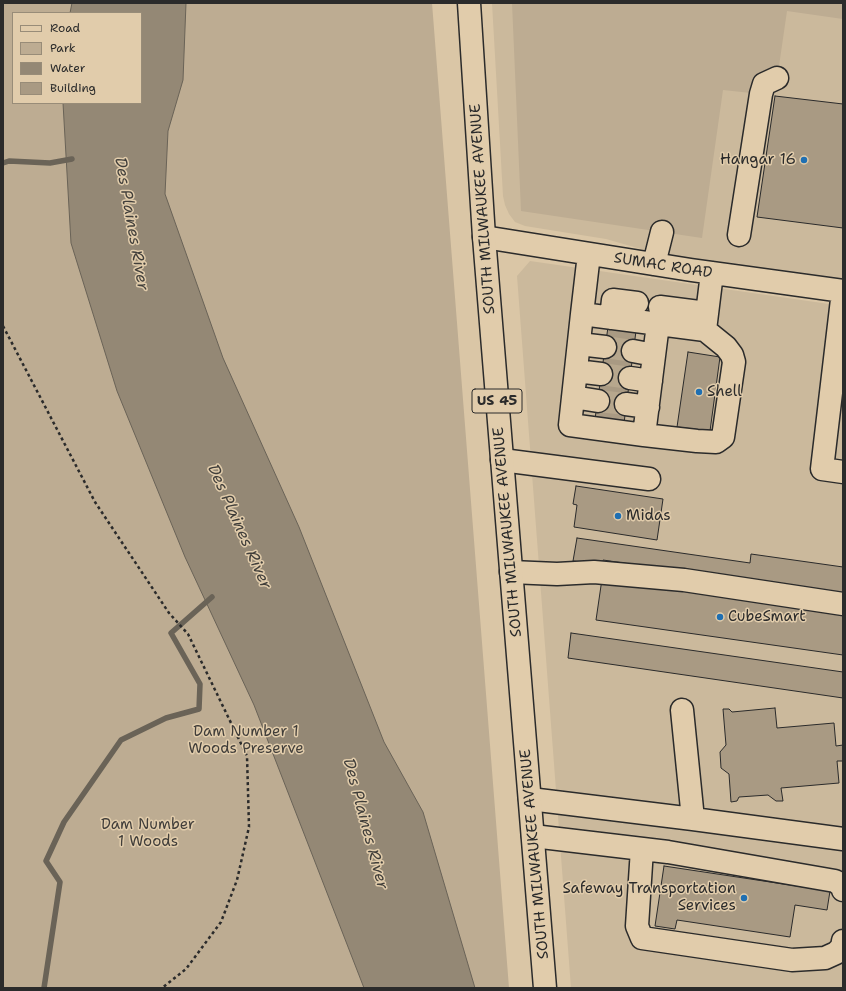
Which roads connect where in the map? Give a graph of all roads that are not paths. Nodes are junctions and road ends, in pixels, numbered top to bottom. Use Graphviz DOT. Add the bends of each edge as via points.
graph roads {
  1 [pos="469,3"];
  2 [pos="777,78"];
  3 [pos="662,232"];
  4 [pos="739,235"];
  5 [pos="484,236"];
  6 [pos="589,254"];
  7 [pos="654,264"];
  8 [pos="712,273"];
  9 [pos="843,291"];
  10 [pos="637,303"];
  11 [pos="582,314"];
  12 [pos="659,315"];
  13 [pos="611,318"];
  14 [pos="706,322"];
  15 [pos="579,344"];
  16 [pos="605,348"];
  17 [pos="576,371"];
  18 [pos="601,374"];
  19 [pos="630,378"];
  20 [pos="651,381"];
  21 [pos="573,397"];
  22 [pos="598,401"];
  23 [pos="626,404"];
  24 [pos="648,407"];
  25 [pos="644,435"];
  26 [pos="502,460"];
  27 [pos="843,472"];
  28 [pos="649,479"];
  29 [pos="511,572"];
  30 [pos="843,604"];
  31 [pos="682,710"];
  32 [pos="530,799"];
  33 [pos="693,819"];
  34 [pos="533,836"];
  35 [pos="843,839"];
  36 [pos="642,849"];
  37 [pos="843,890"];
  38 [pos="843,946"];
  39 [pos="548,988"];
  1 -- 5 [label="main road, SOUTH MILWAUKEE AVENUE / US 45"];
  2 -- 4 [label="main road" via="764,84 761,94"];
  3 -- 7 [label="main road"];
  5 -- 6 [label="main road, SUMAC ROAD"];
  5 -- 26 [label="main road, SOUTH MILWAUKEE AVENUE / US 45"];
  6 -- 7 [label="main road, SUMAC ROAD"];
  6 -- 11 [label="main road"];
  7 -- 8 [label="main road, SUMAC ROAD"];
  8 -- 9 [label="main road, SUMAC ROAD"];
  8 -- 14 [label="main road"];
  9 -- 27 [label="main road" via="822,469"];
  10 -- 13 [label="main road" via="613,300"];
  11 -- 13 [label="main road"];
  11 -- 15 [label="main road"];
  12 -- 13 [label="main road"];
  12 -- 14 [label="main road"];
  12 -- 20 [label="main road" via="644,353"];
  14 -- 25 [label="main road" via="732,355 734,362 723,437 716,442"];
  15 -- 16 [label="main road"];
  15 -- 17 [label="main road"];
  17 -- 18 [label="main road"];
  17 -- 21 [label="main road"];
  19 -- 20 [label="main road"];
  20 -- 24 [label="main road"];
  21 -- 22 [label="main road"];
  21 -- 25 [label="main road" via="570,424"];
  23 -- 24 [label="main road"];
  24 -- 25 [label="main road"];
  26 -- 28 [label="main road"];
  26 -- 29 [label="main road, SOUTH MILWAUKEE AVENUE / US 45"];
  29 -- 30 [label="main road" via="594,572 684,580"];
  29 -- 32 [label="main road, SOUTH MILWAUKEE AVENUE / US 45"];
  31 -- 33 [label="main road"];
  32 -- 33 [label="main road"];
  32 -- 34 [label="main road, SOUTH MILWAUKEE AVENUE / US 45"];
  33 -- 35 [label="main road"];
  34 -- 36 [label="main road"];
  34 -- 39 [label="main road, SOUTH MILWAUKEE AVENUE / US 45"];
  36 -- 37 [label="main road" via="835,881"];
  36 -- 38 [label="main road" via="637,926 642,938 792,960 825,958"];
}
